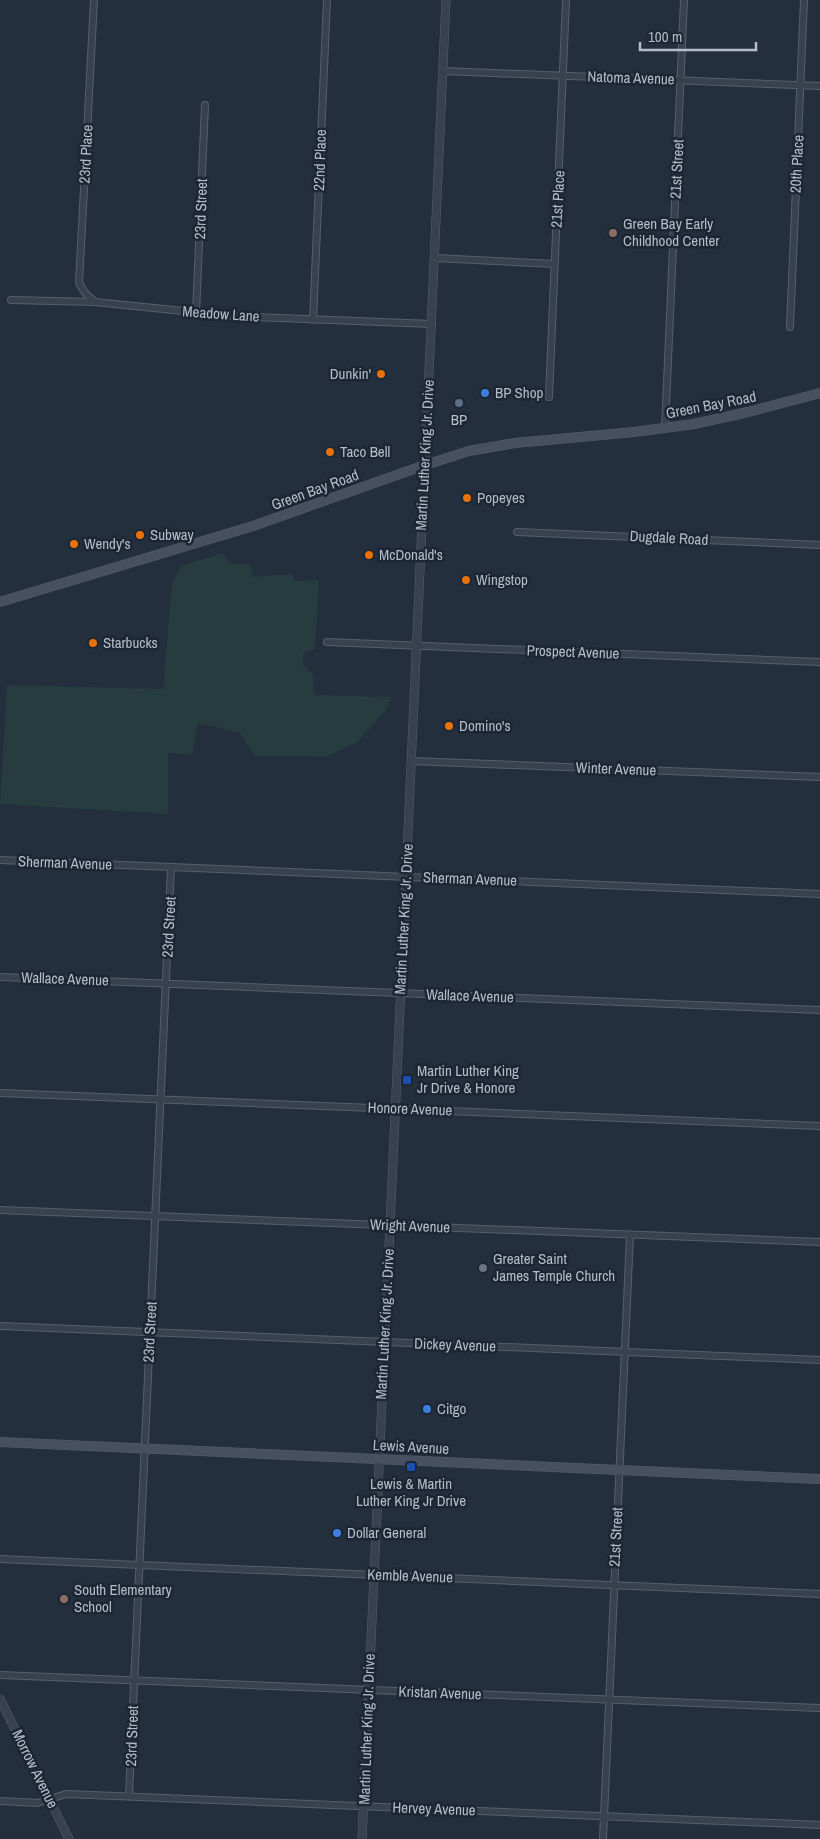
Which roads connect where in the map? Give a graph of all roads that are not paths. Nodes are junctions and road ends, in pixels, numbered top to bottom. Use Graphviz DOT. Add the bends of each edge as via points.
graph roads {
  1 [pos="94,0"];
  2 [pos="327,0"];
  3 [pos="446,0"];
  4 [pos="566,0"];
  5 [pos="684,0"];
  6 [pos="804,0"];
  7 [pos="443,71"];
  8 [pos="564,76"];
  9 [pos="681,80"];
  10 [pos="800,85"];
  11 [pos="820,86"];
  12 [pos="205,105"];
  13 [pos="435,258"];
  14 [pos="555,264"];
  15 [pos="11,300"];
  16 [pos="95,302"];
  17 [pos="196,313"];
  18 [pos="313,320"];
  19 [pos="432,324"];
  20 [pos="790,327"];
  21 [pos="820,393"];
  22 [pos="549,398"];
  23 [pos="665,428"];
  24 [pos="425,465"];
  25 [pos="517,532"];
  26 [pos="820,545"];
  27 [pos="0,602"];
  28 [pos="327,642"];
  29 [pos="416,645"];
  30 [pos="820,662"];
  31 [pos="411,761"];
  32 [pos="820,777"];
  33 [pos="0,860"];
  34 [pos="171,867"];
  35 [pos="406,877"];
  36 [pos="820,894"];
  37 [pos="0,977"];
  38 [pos="166,983"];
  39 [pos="400,993"];
  40 [pos="820,1010"];
  41 [pos="0,1093"];
  42 [pos="161,1100"];
  43 [pos="395,1109"];
  44 [pos="820,1126"];
  45 [pos="0,1210"];
  46 [pos="155,1216"];
  47 [pos="390,1225"];
  48 [pos="630,1235"];
  49 [pos="820,1242"];
  50 [pos="0,1326"];
  51 [pos="150,1333"];
  52 [pos="384,1342"];
  53 [pos="625,1352"];
  54 [pos="820,1360"];
  55 [pos="0,1442"];
  56 [pos="146,1448"];
  57 [pos="379,1460"];
  58 [pos="619,1470"];
  59 [pos="820,1478"];
  60 [pos="0,1559"];
  61 [pos="140,1564"];
  62 [pos="374,1574"];
  63 [pos="614,1585"];
  64 [pos="820,1594"];
  65 [pos="0,1675"];
  66 [pos="134,1680"];
  67 [pos="368,1690"];
  68 [pos="0,1699"];
  69 [pos="609,1700"];
  70 [pos="820,1708"];
  71 [pos="129,1796"];
  72 [pos="50,1799"];
  73 [pos="0,1801"];
  74 [pos="364,1806"];
  75 [pos="604,1816"];
  76 [pos="820,1825"];
  77 [pos="69,1839"];
  78 [pos="362,1839"];
  79 [pos="603,1839"];
  1 -- 16 [label="street, 23rd Place" via="79,283"];
  2 -- 18 [label="street, 22nd Place"];
  3 -- 7 [label="street, Martin Luther King Jr. Drive"];
  4 -- 8 [label="street, 21st Place"];
  5 -- 9 [label="street, 21st Street"];
  6 -- 10 [label="street, 20th Place"];
  7 -- 8 [label="street, Natoma Avenue"];
  7 -- 13 [label="street, Martin Luther King Jr. Drive"];
  8 -- 9 [label="street, Natoma Avenue"];
  8 -- 14 [label="street, 21st Place"];
  9 -- 10 [label="street, Natoma Avenue"];
  9 -- 23 [label="street, 21st Street"];
  10 -- 11 [label="street, Natoma Avenue"];
  10 -- 20 [label="street, 20th Place"];
  12 -- 17 [label="street, 23rd Street"];
  13 -- 14 [label="street"];
  13 -- 19 [label="street, Martin Luther King Jr. Drive"];
  14 -- 22 [label="street, 21st Place"];
  15 -- 16 [label="street, Meadow Lane"];
  16 -- 17 [label="street, Meadow Lane"];
  17 -- 18 [label="street, Meadow Lane"];
  18 -- 19 [label="street, Meadow Lane"];
  19 -- 24 [label="street, Martin Luther King Jr. Drive"];
  21 -- 23 [label="main road, Green Bay Road" via="724,418"];
  23 -- 24 [label="main road, Green Bay Road" via="515,442 469,451"];
  24 -- 27 [label="main road, Green Bay Road" via="253,526"];
  24 -- 29 [label="street, Martin Luther King Jr. Drive"];
  25 -- 26 [label="street, Dugdale Road"];
  28 -- 29 [label="street, Prospect Avenue"];
  29 -- 30 [label="street, Prospect Avenue"];
  29 -- 31 [label="street, Martin Luther King Jr. Drive"];
  31 -- 32 [label="street, Winter Avenue"];
  31 -- 35 [label="street, Martin Luther King Jr. Drive"];
  33 -- 34 [label="street, Sherman Avenue"];
  34 -- 35 [label="street, Sherman Avenue"];
  34 -- 38 [label="street, 23rd Street"];
  35 -- 36 [label="street, Sherman Avenue"];
  35 -- 39 [label="street, Martin Luther King Jr. Drive"];
  37 -- 38 [label="street, Wallace Avenue"];
  38 -- 39 [label="street, Wallace Avenue"];
  38 -- 42 [label="street, 23rd Street"];
  39 -- 40 [label="street, Wallace Avenue"];
  39 -- 43 [label="street, Martin Luther King Jr. Drive"];
  41 -- 42 [label="street, Honore Avenue"];
  42 -- 43 [label="street, Honore Avenue"];
  42 -- 46 [label="street, 23rd Street"];
  43 -- 44 [label="street, Honore Avenue"];
  43 -- 47 [label="street, Martin Luther King Jr. Drive"];
  45 -- 46 [label="street, Wright Avenue"];
  46 -- 47 [label="street, Wright Avenue"];
  46 -- 51 [label="street, 23rd Street"];
  47 -- 48 [label="street, Wright Avenue"];
  47 -- 52 [label="street, Martin Luther King Jr. Drive"];
  48 -- 49 [label="street, Wright Avenue"];
  48 -- 53 [label="street, 21st Street"];
  50 -- 51 [label="street, Dickey Avenue"];
  51 -- 52 [label="street, Dickey Avenue"];
  51 -- 56 [label="street, 23rd Street"];
  52 -- 53 [label="street, Dickey Avenue"];
  52 -- 57 [label="street, Martin Luther King Jr. Drive"];
  53 -- 54 [label="street, Dickey Avenue"];
  53 -- 58 [label="street, 21st Street"];
  55 -- 56 [label="main road, Lewis Avenue"];
  56 -- 57 [label="main road, Lewis Avenue"];
  56 -- 61 [label="street, 23rd Street"];
  57 -- 58 [label="main road, Lewis Avenue"];
  57 -- 62 [label="street, Martin Luther King Jr. Drive"];
  58 -- 59 [label="main road, Lewis Avenue"];
  58 -- 63 [label="street, 21st Street"];
  60 -- 61 [label="street, Kemble Avenue"];
  61 -- 62 [label="street, Kemble Avenue"];
  61 -- 66 [label="street, 23rd Street"];
  62 -- 63 [label="street, Kemble Avenue"];
  62 -- 67 [label="street, Martin Luther King Jr. Drive"];
  63 -- 64 [label="street, Kemble Avenue"];
  63 -- 69 [label="street, 21st Street"];
  65 -- 66 [label="street, Kristan Avenue"];
  66 -- 67 [label="street, Kristan Avenue"];
  66 -- 71 [label="street, 23rd Street"];
  67 -- 69 [label="street, Kristan Avenue"];
  67 -- 74 [label="street, Martin Luther King Jr. Drive"];
  68 -- 72 [label="street, Morrow Avenue"];
  69 -- 70 [label="street, Kristan Avenue"];
  69 -- 75 [label="street, 21st Street"];
  71 -- 72 [label="street, Hervey Avenue" via="66,1794"];
  71 -- 74 [label="street, Hervey Avenue"];
  72 -- 73 [label="street, Hervey Avenue" via="36,1803"];
  72 -- 77 [label="street, Morrow Avenue"];
  74 -- 75 [label="street, Hervey Avenue"];
  74 -- 78 [label="street, Martin Luther King Jr. Drive"];
  75 -- 76 [label="street, Hervey Avenue"];
  75 -- 79 [label="street, 21st Street"];
}
